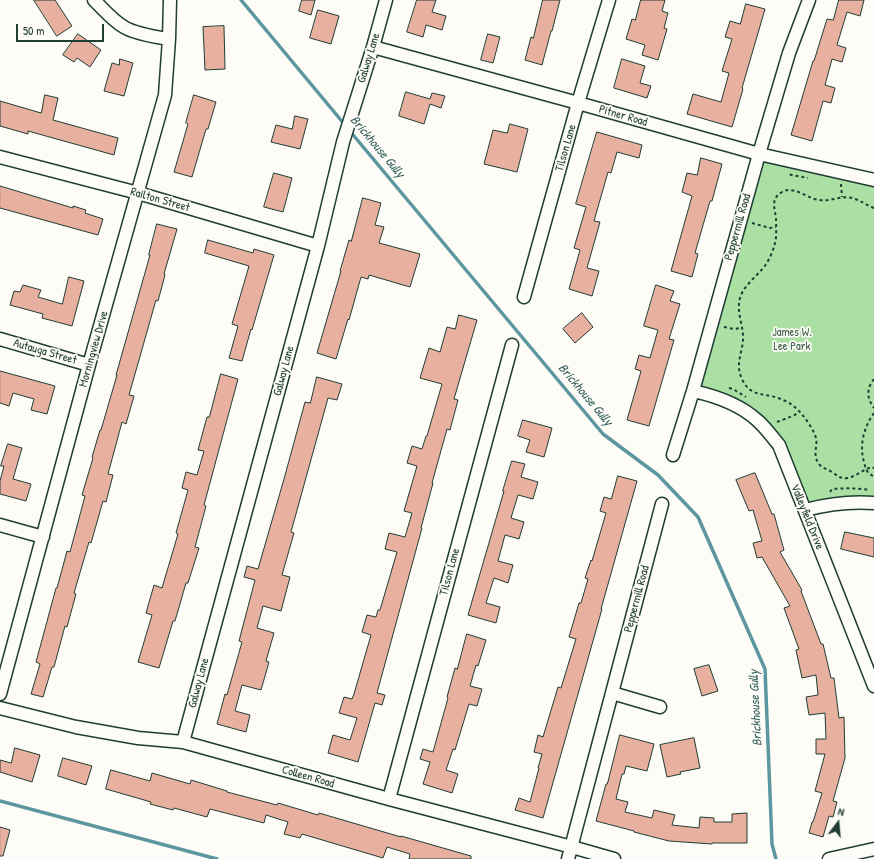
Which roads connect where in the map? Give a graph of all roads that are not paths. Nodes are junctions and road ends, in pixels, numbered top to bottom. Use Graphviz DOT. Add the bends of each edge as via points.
graph roads {
  1 [pos="94,0"];
  2 [pos="170,0"];
  3 [pos="386,0"];
  4 [pos="609,0"];
  5 [pos="809,0"];
  6 [pos="169,40"];
  7 [pos="373,47"];
  8 [pos="578,103"];
  9 [pos="759,154"];
  10 [pos="0,157"];
  11 [pos="874,180"];
  12 [pos="138,193"];
  13 [pos="318,246"];
  14 [pos="524,297"];
  15 [pos="0,340"];
  16 [pos="512,345"];
  17 [pos="89,365"];
  18 [pos="693,391"];
  19 [pos="673,455"];
  20 [pos="662,504"];
  21 [pos="874,504"];
  22 [pos="805,510"];
  23 [pos="0,525"];
  24 [pos="43,537"];
  25 [pos="874,686"];
  26 [pos="612,693"];
  27 [pos="0,694"];
  28 [pos="660,707"];
  29 [pos="0,708"];
  30 [pos="183,742"];
  31 [pos="389,799"];
  32 [pos="572,847"];
  33 [pos="874,849"];
  34 [pos="568,859"];
  35 [pos="614,859"];
  36 [pos="829,859"];
  1 -- 6 [label="street" via="124,28"];
  2 -- 6 [label="street, Morningview Drive"];
  3 -- 7 [label="street, Galway Lane"];
  4 -- 8 [label="street, Tilson Lane"];
  5 -- 9 [label="street, Peppermill Road" via="789,53"];
  6 -- 12 [label="street, Morningview Drive" via="165,95"];
  7 -- 8 [label="street, Pitner Road"];
  7 -- 13 [label="street, Galway Lane" via="343,142"];
  8 -- 9 [label="street, Pitner Road"];
  8 -- 14 [label="street, Tilson Lane"];
  9 -- 11 [label="street, Pitner Road"];
  9 -- 18 [label="street, Peppermill Road"];
  10 -- 12 [label="street, Railton Street"];
  12 -- 13 [label="street, Railton Street"];
  12 -- 17 [label="street, Morningview Drive"];
  13 -- 30 [label="street, Galway Lane"];
  15 -- 17 [label="street, Autauga Street"];
  16 -- 31 [label="street, Tilson Lane"];
  17 -- 24 [label="street, Morningview Drive"];
  18 -- 19 [label="street, Peppermill Road"];
  18 -- 22 [label="street, Valleyfield Drive" via="721,399 746,412 768,431 779,445"];
  20 -- 26 [label="street, Peppermill Road"];
  21 -- 22 [label="street" via="845,502"];
  22 -- 25 [label="street, Valleyfield Drive"];
  23 -- 24 [label="street"];
  24 -- 27 [label="street, Morningview Drive"];
  26 -- 28 [label="street"];
  26 -- 32 [label="street, Peppermill Road"];
  29 -- 30 [label="street, Colleen Road" via="76,727 138,738"];
  30 -- 31 [label="street, Colleen Road"];
  31 -- 32 [label="street, Colleen Road"];
  32 -- 34 [label="street, Peppermill Road"];
  32 -- 35 [label="street, Colleen Road"];
  33 -- 36 [label="street"];
}
